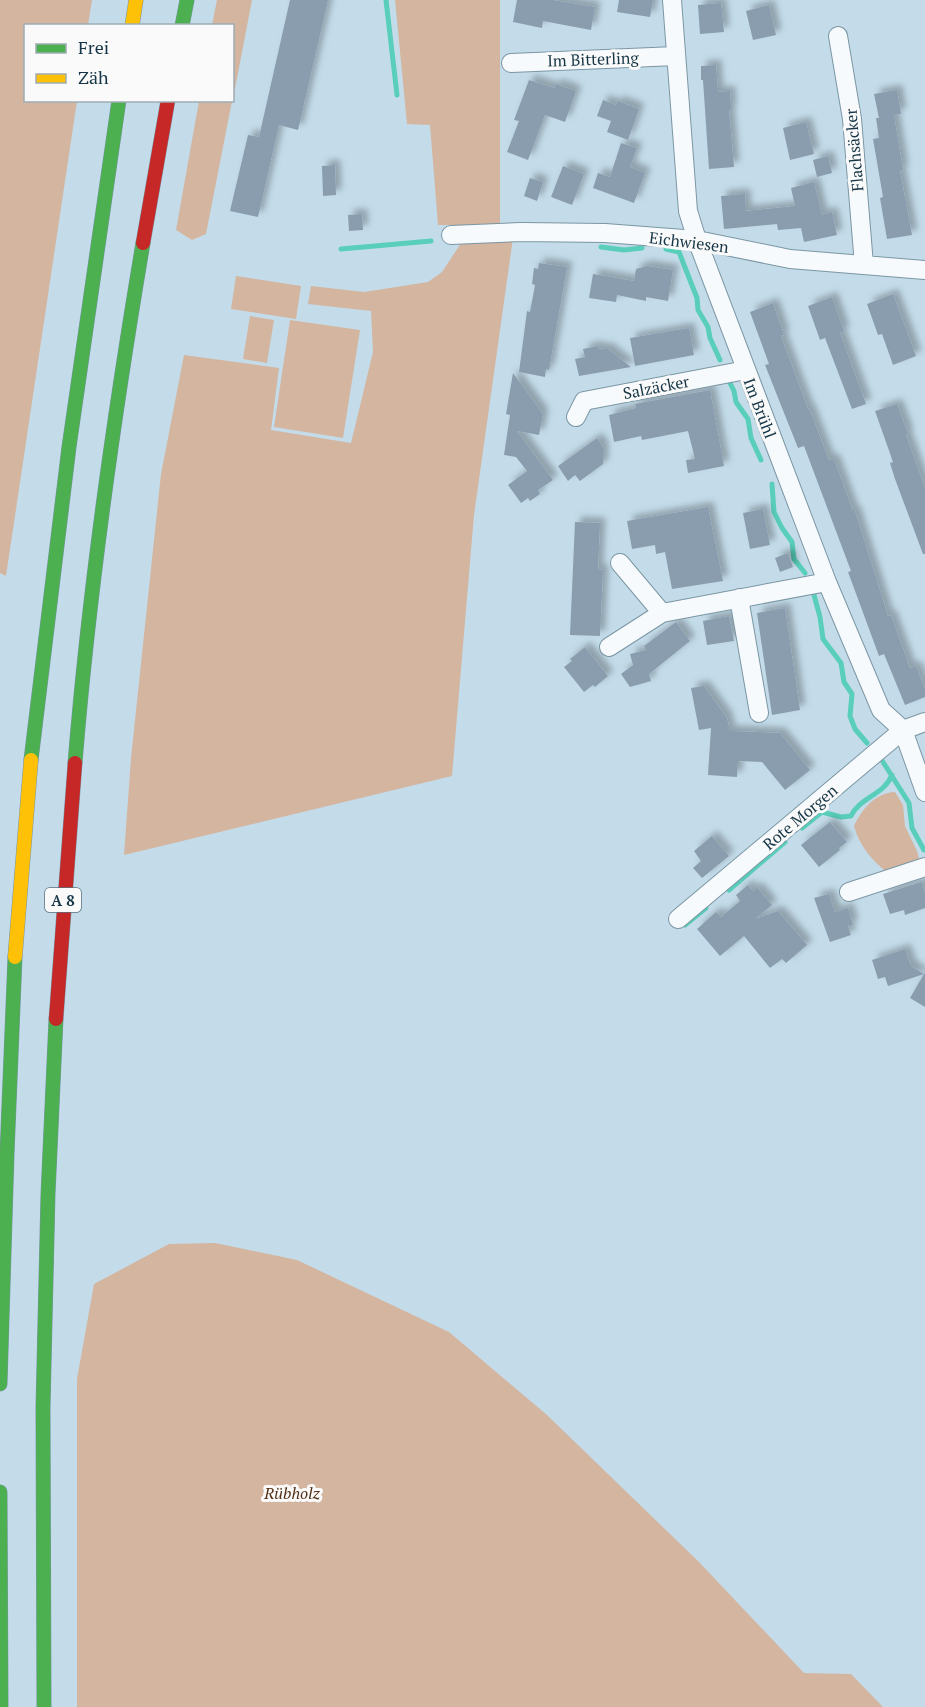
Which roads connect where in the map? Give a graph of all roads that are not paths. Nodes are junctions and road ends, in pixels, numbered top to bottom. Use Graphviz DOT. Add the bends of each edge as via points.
graph roads {
  1 [pos="136,0"];
  2 [pos="186,0"];
  3 [pos="672,0"];
  4 [pos="132,24"];
  5 [pos="182,24"];
  6 [pos="838,36"];
  7 [pos="676,56"];
  8 [pos="511,63"];
  9 [pos="120,102"];
  10 [pos="168,102"];
  11 [pos="451,235"];
  12 [pos="697,240"];
  13 [pos="864,265"];
  14 [pos="925,270"];
  15 [pos="746,370"];
  16 [pos="576,417"];
  17 [pos="620,563"];
  18 [pos="827,582"];
  19 [pos="739,598"];
  20 [pos="662,612"];
  21 [pos="609,647"];
  22 [pos="759,714"];
  23 [pos="925,722"];
  24 [pos="903,730"];
  25 [pos="925,792"];
  26 [pos="925,867"];
  27 [pos="849,892"];
  28 [pos="678,919"];
  29 [pos="0,1384"];
  30 [pos="0,1492"];
  31 [pos="1,1707"];
  32 [pos="44,1707"];
  1 -- 4 [label="highway"];
  2 -- 5 [label="highway"];
  3 -- 7 [label="street, Im Brühl"];
  6 -- 13 [label="street, Flachsäcker" via="852,119"];
  7 -- 8 [label="street, Im Bitterling"];
  7 -- 12 [label="street, Im Brühl" via="688,211"];
  9 -- 29 [label="highway, A 8" via="45,625 24,848 15,970"];
  10 -- 32 [label="highway, A 8" via="144,231 100,529 68,837 46,1237"];
  11 -- 12 [label="street, Eichwiesen" via="605,233"];
  12 -- 13 [label="street, Eichwiesen" via="790,259"];
  12 -- 15 [label="street, Im Brühl"];
  13 -- 14 [label="street, Eichwiesen"];
  15 -- 16 [label="street, Salzäcker" via="584,401"];
  15 -- 18 [label="street, Im Brühl"];
  17 -- 20 [label="street"];
  18 -- 19 [label="street"];
  18 -- 24 [label="street, Im Brühl" via="881,710"];
  19 -- 20 [label="street"];
  19 -- 22 [label="street"];
  20 -- 21 [label="street"];
  23 -- 24 [label="street, Rote Morgen"];
  24 -- 25 [label="street, Im Brühl"];
  24 -- 28 [label="street, Rote Morgen"];
  26 -- 27 [label="street"];
  30 -- 31 [label="highway"];
}
